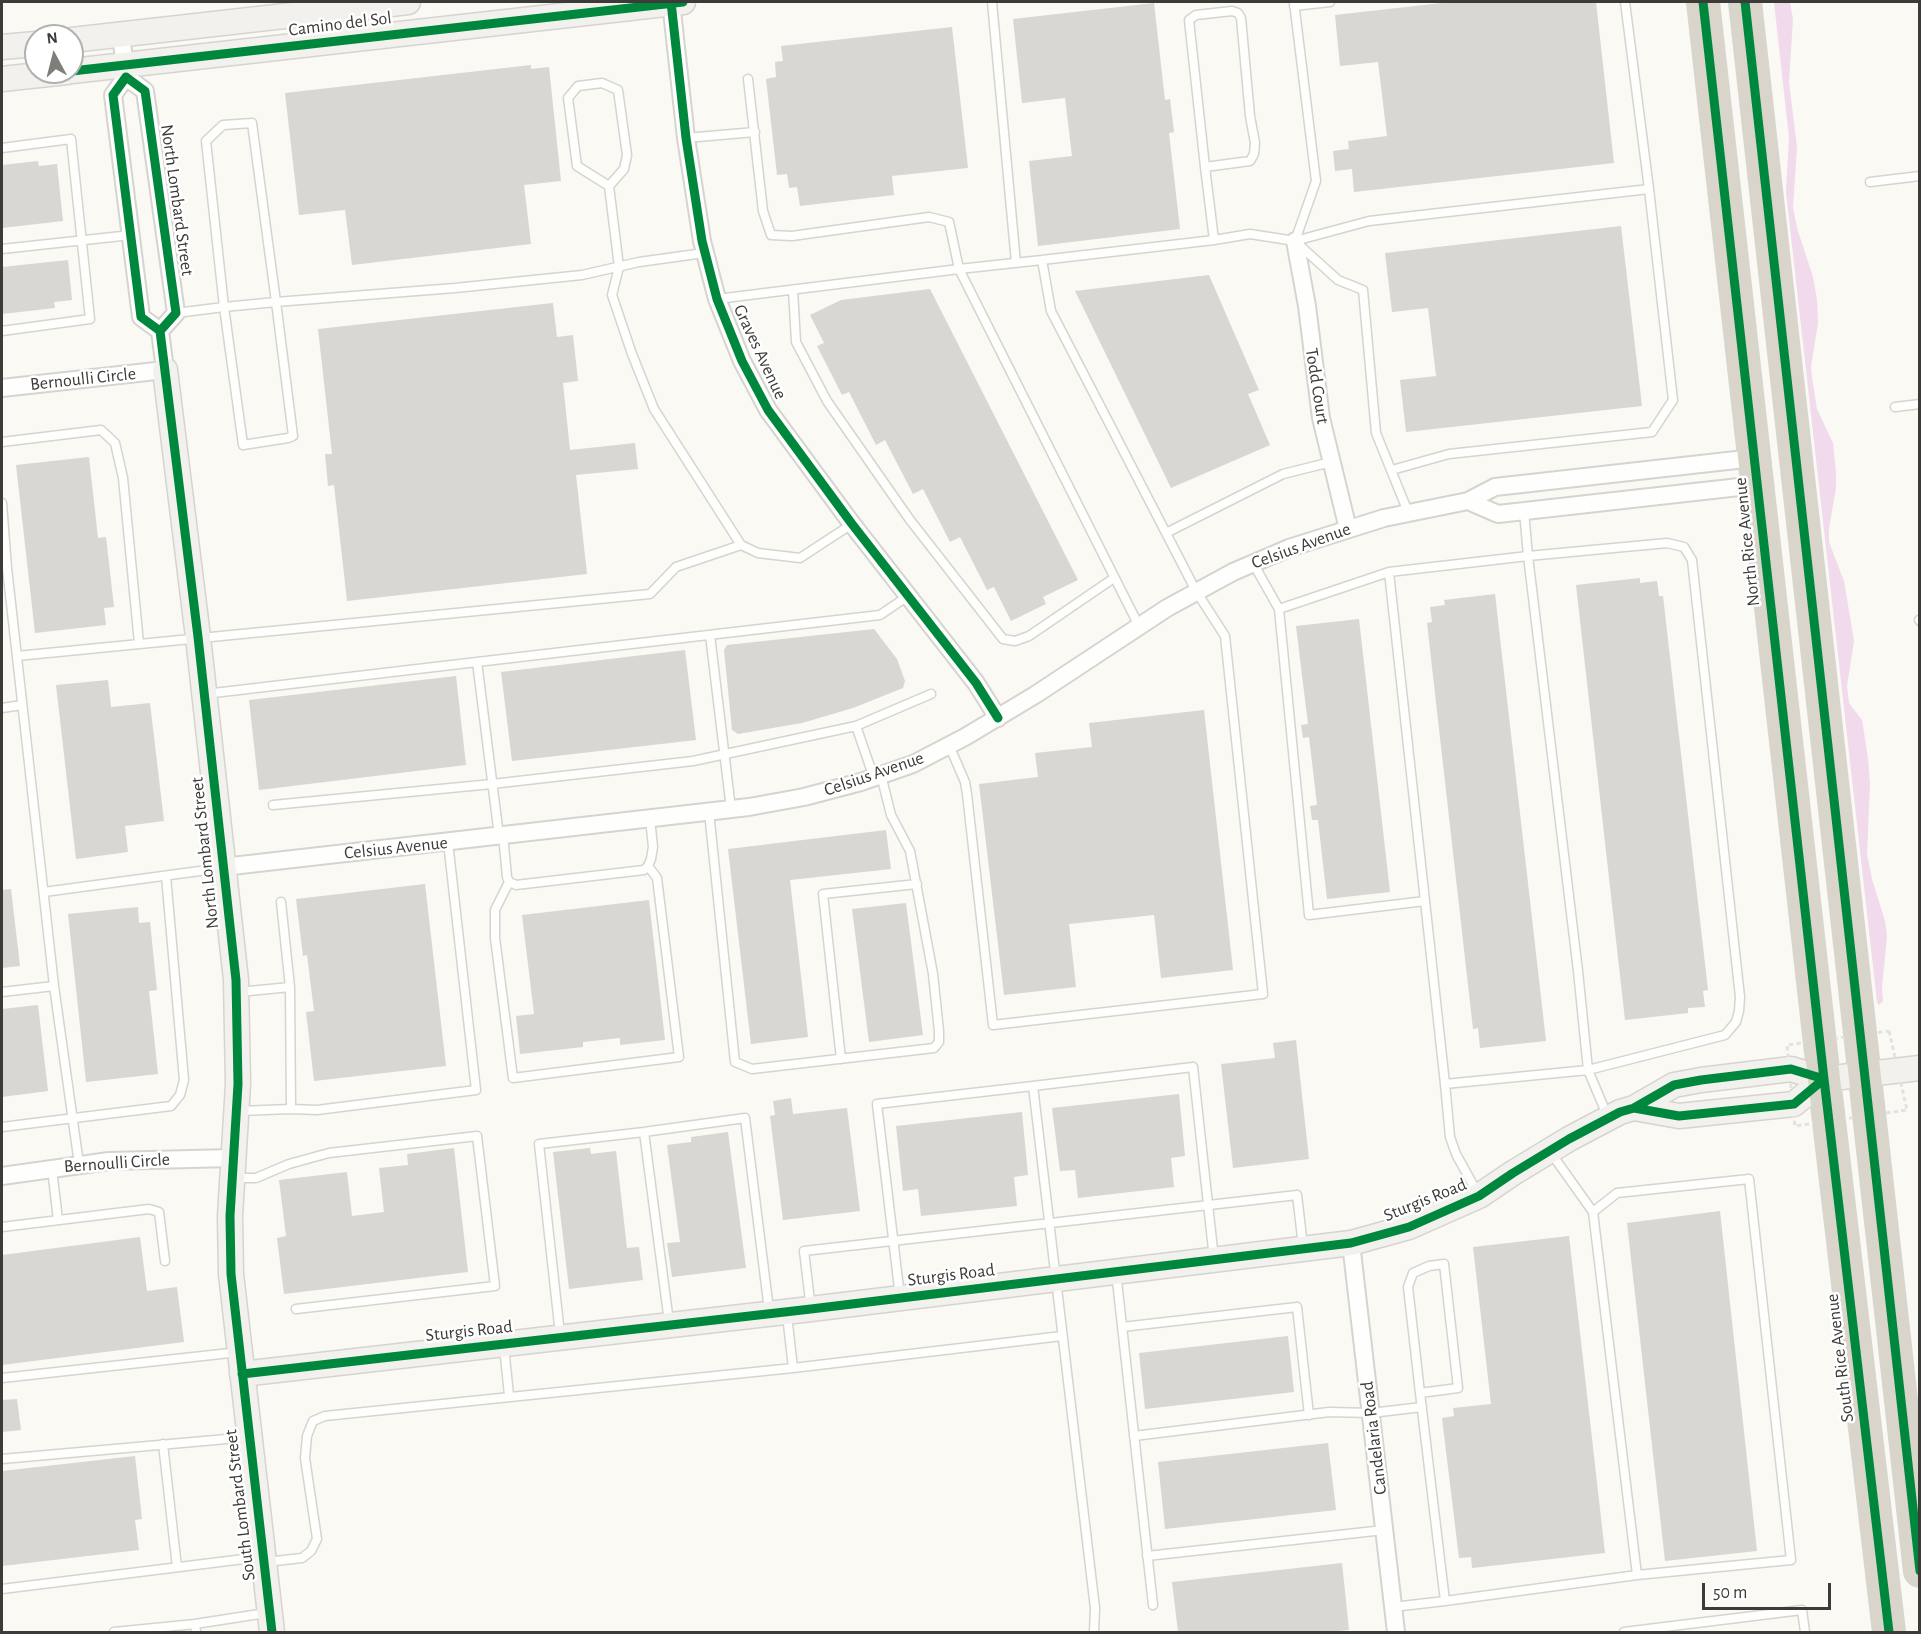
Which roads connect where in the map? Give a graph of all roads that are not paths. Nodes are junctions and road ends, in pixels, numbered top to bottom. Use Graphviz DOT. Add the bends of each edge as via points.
graph roads {
  1 [pos="408,2"];
  2 [pos="675,2"];
  3 [pos="992,2"];
  4 [pos="1330,2"];
  5 [pos="1625,2"];
  6 [pos="1704,2"];
  7 [pos="1744,2"];
  8 [pos="1294,4"];
  9 [pos="121,34"];
  10 [pos="84,39"];
  11 [pos="24,45"];
  12 [pos="2,47"];
  13 [pos="84,71"];
  14 [pos="126,71"];
  15 [pos="24,77"];
  16 [pos="2,79"];
  17 [pos="748,79"];
  18 [pos="754,132"];
  19 [pos="686,138"];
  20 [pos="2,148"];
  21 [pos="1206,167"];
  22 [pos="1920,176"];
  23 [pos="1870,182"];
  24 [pos="609,186"];
  25 [pos="1649,189"];
  26 [pos="131,235"];
  27 [pos="82,240"];
  28 [pos="1214,240"];
  29 [pos="1295,241"];
  30 [pos="2,249"];
  31 [pos="704,253"];
  32 [pos="1042,260"];
  33 [pos="1016,263"];
  34 [pos="619,267"];
  35 [pos="959,269"];
  36 [pos="793,290"];
  37 [pos="717,299"];
  38 [pos="276,302"];
  39 [pos="224,307"];
  40 [pos="176,313"];
  41 [pos="2,330"];
  42 [pos="160,331"];
  43 [pos="165,370"];
  44 [pos="2,388"];
  45 [pos="1920,404"];
  46 [pos="1895,407"];
  47 [pos="2,442"];
  48 [pos="1331,462"];
  49 [pos="1392,470"];
  50 [pos="1756,472"];
  51 [pos="1468,501"];
  52 [pos="2,503"];
  53 [pos="1524,511"];
  54 [pos="1408,512"];
  55 [pos="852,524"];
  56 [pos="1348,529"];
  57 [pos="1166,533"];
  58 [pos="741,545"];
  59 [pos="1528,556"];
  60 [pos="1253,562"];
  61 [pos="1389,572"];
  62 [pos="1114,578"];
  63 [pos="1196,591"];
  64 [pos="908,596"];
  65 [pos="1279,609"];
  66 [pos="1139,626"];
  67 [pos="710,635"];
  68 [pos="198,637"];
  69 [pos="139,643"];
  70 [pos="1817,645"];
  71 [pos="17,656"];
  72 [pos="477,662"];
  73 [pos="204,694"];
  74 [pos="931,694"];
  75 [pos="22,705"];
  76 [pos="2,708"];
  77 [pos="998,718"];
  78 [pos="856,726"];
  79 [pos="949,745"];
  80 [pos="725,754"];
  81 [pos="878,776"];
  82 [pos="492,784"];
  83 [pos="273,806"];
  84 [pos="731,809"];
  85 [pos="709,812"];
  86 [pos="650,819"];
  87 [pos="501,836"];
  88 [pos="448,842"];
  89 [pos="648,866"];
  90 [pos="223,867"];
  91 [pos="166,876"];
  92 [pos="509,882"];
  93 [pos="917,884"];
  94 [pos="44,892"];
  95 [pos="1425,901"];
  96 [pos="281,902"];
  97 [pos="54,986"];
  98 [pos="290,987"];
  99 [pos="2,992"];
  100 [pos="237,992"];
  101 [pos="841,1059"];
  102 [pos="1920,1068"];
  103 [pos="1588,1070"];
  104 [pos="1864,1073"];
  105 [pos="1824,1079"];
  106 [pos="1445,1084"];
  107 [pos="1033,1086"];
  108 [pos="1634,1108"];
  109 [pos="291,1109"];
  110 [pos="235,1111"];
  111 [pos="72,1118"];
  112 [pos="1608,1118"];
  113 [pos="2,1126"];
  114 [pos="644,1132"];
  115 [pos="1549,1150"];
  116 [pos="78,1164"];
  117 [pos="52,1168"];
  118 [pos="232,1168"];
  119 [pos="2,1176"];
  120 [pos="1479,1197"];
  121 [pos="1207,1205"];
  122 [pos="1593,1212"];
  123 [pos="58,1220"];
  124 [pos="1050,1223"];
  125 [pos="2,1227"];
  126 [pos="893,1241"];
  127 [pos="1351,1243"];
  128 [pos="1304,1250"];
  129 [pos="1214,1260"];
  130 [pos="165,1261"];
  131 [pos="1116,1272"];
  132 [pos="1056,1279"];
  133 [pos="900,1298"];
  134 [pos="296,1309"];
  135 [pos="811,1309"];
  136 [pos="778,1313"];
  137 [pos="669,1325"];
  138 [pos="1122,1327"];
  139 [pos="1062,1336"];
  140 [pos="560,1338"];
  141 [pos="504,1344"];
  142 [pos="241,1363"];
  143 [pos="793,1368"];
  144 [pos="2,1378"];
  145 [pos="1420,1393"];
  146 [pos="509,1395"];
  147 [pos="1422,1407"];
  148 [pos="1371,1413"];
  149 [pos="1309,1414"];
  150 [pos="1134,1436"];
  151 [pos="249,1437"];
  152 [pos="163,1444"];
  153 [pos="2,1459"];
  154 [pos="1384,1530"];
  155 [pos="1147,1556"];
  156 [pos="263,1559"];
  157 [pos="177,1567"];
  158 [pos="1920,1571"];
  159 [pos="1636,1575"];
  160 [pos="2,1589"];
  161 [pos="1444,1601"];
  162 [pos="1153,1605"];
  163 [pos="1393,1607"];
  164 [pos="271,1623"];
  165 [pos="195,1628"];
  166 [pos="114,1632"];
  167 [pos="1094,1632"];
  168 [pos="1396,1632"];
  169 [pos="1624,1632"];
  170 [pos="1805,1632"];
  171 [pos="1888,1632"];
  1 -- 9 [label="street, Camino del Sol"];
  2 -- 14 [label="street, Camino del Sol"];
  2 -- 19 [label="street, Graves Avenue"];
  3 -- 33 [label="lane"];
  4 -- 8 [label="lane"];
  5 -- 25 [label="lane"];
  6 -- 50 [label="highway, North Rice Avenue"];
  7 -- 70 [label="highway"];
  8 -- 29 [label="lane" via="1316,181"];
  9 -- 10 [label="street, Camino del Sol"];
  9 -- 14 [label="street"];
  11 -- 12 [label="street"];
  13 -- 14 [label="street, Camino del Sol"];
  14 -- 26 [label="street" via="113,95"];
  14 -- 40 [label="street, North Lombard Street" via="145,91"];
  15 -- 16 [label="street"];
  17 -- 18 [label="lane"];
  18 -- 19 [label="lane"];
  18 -- 35 [label="lane" via="763,211 771,235 792,236 929,217 949,222"];
  19 -- 31 [label="street, Graves Avenue"];
  20 -- 27 [label="lane" via="71,139"];
  21 -- 21 [label="lane" via="1250,161 1256,143 1241,18 1232,11 1196,15 1189,20"];
  21 -- 28 [label="lane"];
  22 -- 23 [label="lane"];
  24 -- 24 [label="lane" via="624,169 627,155 618,90 602,83 578,86 568,98 577,166"];
  24 -- 34 [label="lane"];
  25 -- 29 [label="lane" via="1370,221"];
  25 -- 49 [label="lane" via="1673,400 1652,432 1449,454"];
  26 -- 27 [label="lane"];
  26 -- 42 [label="street" via="141,317"];
  27 -- 30 [label="lane"];
  27 -- 41 [label="lane" via="90,319"];
  28 -- 29 [label="lane" via="1250,234"];
  28 -- 32 [label="lane"];
  29 -- 48 [label="street, Todd Court"];
  29 -- 49 [label="lane" via="1338,280 1363,290 1376,433"];
  31 -- 34 [label="lane"];
  31 -- 37 [label="street, Graves Avenue"];
  32 -- 33 [label="lane"];
  32 -- 57 [label="lane" via="1051,311"];
  33 -- 35 [label="lane"];
  34 -- 38 [label="lane" via="582,275 455,288"];
  34 -- 58 [label="lane" via="612,295 654,409"];
  35 -- 36 [label="lane"];
  35 -- 62 [label="lane"];
  36 -- 37 [label="lane"];
  36 -- 62 [label="lane" via="796,342 827,401 910,520 1003,639 1015,641 1029,636"];
  37 -- 55 [label="street, Graves Avenue" via="742,361 768,410"];
  38 -- 39 [label="lane"];
  38 -- 39 [label="lane" via="293,436 243,445"];
  38 -- 39 [label="lane" via="252,123 223,125 206,141"];
  39 -- 40 [label="lane"];
  40 -- 42 [label="street"];
  42 -- 43 [label="street, North Lombard Street"];
  43 -- 44 [label="street, Bernoulli Circle"];
  43 -- 68 [label="street, North Lombard Street"];
  45 -- 46 [label="lane"];
  47 -- 69 [label="lane" via="101,430 115,443 123,478"];
  48 -- 56 [label="street, Todd Court"];
  48 -- 57 [label="lane" via="1283,474"];
  49 -- 54 [label="lane"];
  50 -- 51 [label="street, Celsius Avenue" via="1495,488"];
  50 -- 53 [label="street"];
  50 -- 70 [label="highway" via="1766,459 1777,469 1795,621"];
  50 -- 105 [label="highway, North Rice Avenue"];
  51 -- 53 [label="street" via="1498,514"];
  51 -- 54 [label="street, Celsius Avenue"];
  52 -- 71 [label="lane"];
  53 -- 59 [label="lane"];
  54 -- 56 [label="street, Celsius Avenue"];
  55 -- 58 [label="lane" via="800,558 758,553"];
  55 -- 64 [label="street, Graves Avenue"];
  56 -- 60 [label="street, Celsius Avenue"];
  57 -- 63 [label="lane"];
  58 -- 68 [label="lane" via="676,567 650,594"];
  59 -- 61 [label="lane"];
  59 -- 103 [label="lane"];
  59 -- 103 [label="lane" via="1667,543 1684,547 1692,560 1740,1011 1725,1035"];
  60 -- 63 [label="street, Celsius Avenue"];
  60 -- 65 [label="lane"];
  61 -- 65 [label="lane"];
  61 -- 95 [label="lane"];
  62 -- 66 [label="lane"];
  63 -- 66 [label="street, Celsius Avenue"];
  63 -- 79 [label="lane" via="1225,636 1263,994 993,1024 968,794"];
  64 -- 67 [label="lane" via="880,615"];
  64 -- 77 [label="street, Graves Avenue"];
  65 -- 95 [label="lane" via="1309,915"];
  66 -- 77 [label="street, Celsius Avenue"];
  67 -- 72 [label="lane"];
  67 -- 80 [label="lane"];
  68 -- 69 [label="lane"];
  68 -- 73 [label="street, North Lombard Street"];
  69 -- 71 [label="lane"];
  70 -- 104 [label="highway"];
  71 -- 75 [label="lane"];
  72 -- 73 [label="lane"];
  72 -- 82 [label="lane"];
  73 -- 90 [label="street, North Lombard Street"];
  74 -- 78 [label="lane"];
  75 -- 76 [label="lane"];
  75 -- 94 [label="lane"];
  77 -- 79 [label="street, Celsius Avenue"];
  78 -- 80 [label="lane"];
  78 -- 81 [label="lane"];
  79 -- 81 [label="street, Celsius Avenue" via="913,764"];
  80 -- 82 [label="lane"];
  80 -- 84 [label="lane"];
  81 -- 84 [label="street, Celsius Avenue" via="804,797"];
  81 -- 93 [label="lane" via="891,815 910,851"];
  82 -- 83 [label="lane"];
  82 -- 87 [label="lane"];
  84 -- 85 [label="street, Celsius Avenue"];
  85 -- 86 [label="street, Celsius Avenue"];
  85 -- 101 [label="lane" via="735,1062 752,1069"];
  86 -- 87 [label="street, Celsius Avenue"];
  86 -- 89 [label="lane" via="653,847"];
  87 -- 88 [label="street, Celsius Avenue"];
  87 -- 92 [label="lane"];
  88 -- 90 [label="street, Celsius Avenue"];
  88 -- 109 [label="lane" via="476,1090 318,1110"];
  89 -- 92 [label="lane" via="644,870 516,885"];
  89 -- 92 [label="lane" via="657,878 679,1057 513,1078 495,938 495,910"];
  90 -- 91 [label="lane"];
  90 -- 100 [label="street, North Lombard Street"];
  91 -- 94 [label="lane"];
  91 -- 111 [label="lane" via="184,1080 180,1095 171,1106"];
  93 -- 101 [label="lane" via="823,894"];
  93 -- 101 [label="lane" via="933,974 939,1042 934,1048"];
  94 -- 97 [label="lane"];
  95 -- 106 [label="lane"];
  96 -- 98 [label="lane"];
  97 -- 99 [label="lane"];
  97 -- 111 [label="lane"];
  98 -- 100 [label="lane"];
  98 -- 109 [label="lane"];
  100 -- 110 [label="street, North Lombard Street"];
  102 -- 104 [label="street, Sturgis Road"];
  103 -- 106 [label="lane"];
  103 -- 112 [label="lane"];
  104 -- 105 [label="street, Sturgis Road"];
  104 -- 158 [label="highway"];
  105 -- 108 [label="street, Sturgis Road" via="1791,1069 1701,1080 1674,1085"];
  105 -- 108 [label="street" via="1793,1104 1679,1116"];
  105 -- 171 [label="highway, South Rice Avenue"];
  106 -- 120 [label="lane" via="1450,1137"];
  107 -- 121 [label="lane" via="1193,1067"];
  107 -- 124 [label="lane"];
  107 -- 126 [label="lane" via="877,1104"];
  108 -- 112 [label="street, Sturgis Road"];
  109 -- 110 [label="lane"];
  110 -- 118 [label="street, North Lombard Street"];
  111 -- 113 [label="lane"];
  111 -- 116 [label="lane"];
  112 -- 115 [label="street, Sturgis Road"];
  114 -- 136 [label="lane" via="745,1118"];
  114 -- 137 [label="lane"];
  114 -- 140 [label="lane" via="539,1144"];
  115 -- 120 [label="street, Sturgis Road"];
  115 -- 122 [label="lane"];
  116 -- 117 [label="street, Bernoulli Circle"];
  116 -- 118 [label="street, Bernoulli Circle" via="109,1161"];
  117 -- 119 [label="street, Bernoulli Circle"];
  117 -- 123 [label="lane"];
  118 -- 134 [label="lane" via="256,1178 329,1153 477,1136 495,1286"];
  118 -- 142 [label="street, North Lombard Street" via="231,1274"];
  120 -- 127 [label="street, Sturgis Road" via="1409,1227"];
  121 -- 124 [label="lane"];
  121 -- 128 [label="lane" via="1297,1195"];
  121 -- 129 [label="lane"];
  122 -- 159 [label="lane"];
  122 -- 159 [label="lane" via="1617,1193 1749,1179 1791,1560"];
  123 -- 125 [label="lane"];
  123 -- 130 [label="lane" via="149,1209 159,1212"];
  124 -- 126 [label="lane"];
  124 -- 132 [label="lane"];
  126 -- 133 [label="lane"];
  126 -- 135 [label="lane" via="804,1251"];
  127 -- 128 [label="street, Sturgis Road"];
  127 -- 148 [label="street, Candelaria Road"];
  128 -- 129 [label="street, Sturgis Road"];
  129 -- 131 [label="street, Sturgis Road"];
  131 -- 132 [label="street, Sturgis Road"];
  131 -- 138 [label="lane"];
  132 -- 133 [label="street, Sturgis Road"];
  132 -- 139 [label="lane"];
  133 -- 135 [label="street, Sturgis Road"];
  135 -- 136 [label="street, Sturgis Road"];
  136 -- 137 [label="street, Sturgis Road"];
  136 -- 143 [label="lane"];
  137 -- 140 [label="street, Sturgis Road"];
  138 -- 149 [label="lane" via="1297,1307"];
  138 -- 150 [label="lane"];
  139 -- 143 [label="lane"];
  139 -- 167 [label="lane" via="1095,1608"];
  140 -- 141 [label="street, Sturgis Road"];
  141 -- 142 [label="street, Sturgis Road"];
  141 -- 146 [label="lane"];
  142 -- 144 [label="lane"];
  142 -- 151 [label="street, South Lombard Street"];
  143 -- 146 [label="lane"];
  145 -- 145 [label="lane" via="1408,1287 1413,1273 1444,1264 1458,1388"];
  145 -- 147 [label="lane"];
  146 -- 156 [label="lane" via="326,1416 313,1421 305,1458 316,1539 311,1551 302,1558"];
  147 -- 148 [label="lane"];
  147 -- 161 [label="lane"];
  148 -- 149 [label="lane"];
  148 -- 154 [label="street, Candelaria Road"];
  149 -- 150 [label="lane"];
  150 -- 155 [label="lane"];
  151 -- 152 [label="lane"];
  151 -- 156 [label="street, South Lombard Street"];
  152 -- 153 [label="lane"];
  152 -- 157 [label="lane"];
  154 -- 155 [label="lane"];
  154 -- 163 [label="street, Candelaria Road"];
  155 -- 162 [label="lane"];
  156 -- 157 [label="lane"];
  156 -- 164 [label="street, South Lombard Street"];
  157 -- 160 [label="lane"];
  159 -- 161 [label="lane"];
  161 -- 163 [label="lane"];
  163 -- 168 [label="street, Candelaria Road"];
  164 -- 165 [label="lane"];
  165 -- 166 [label="lane"];
  169 -- 170 [label="lane" via="1802,1610"];
}
